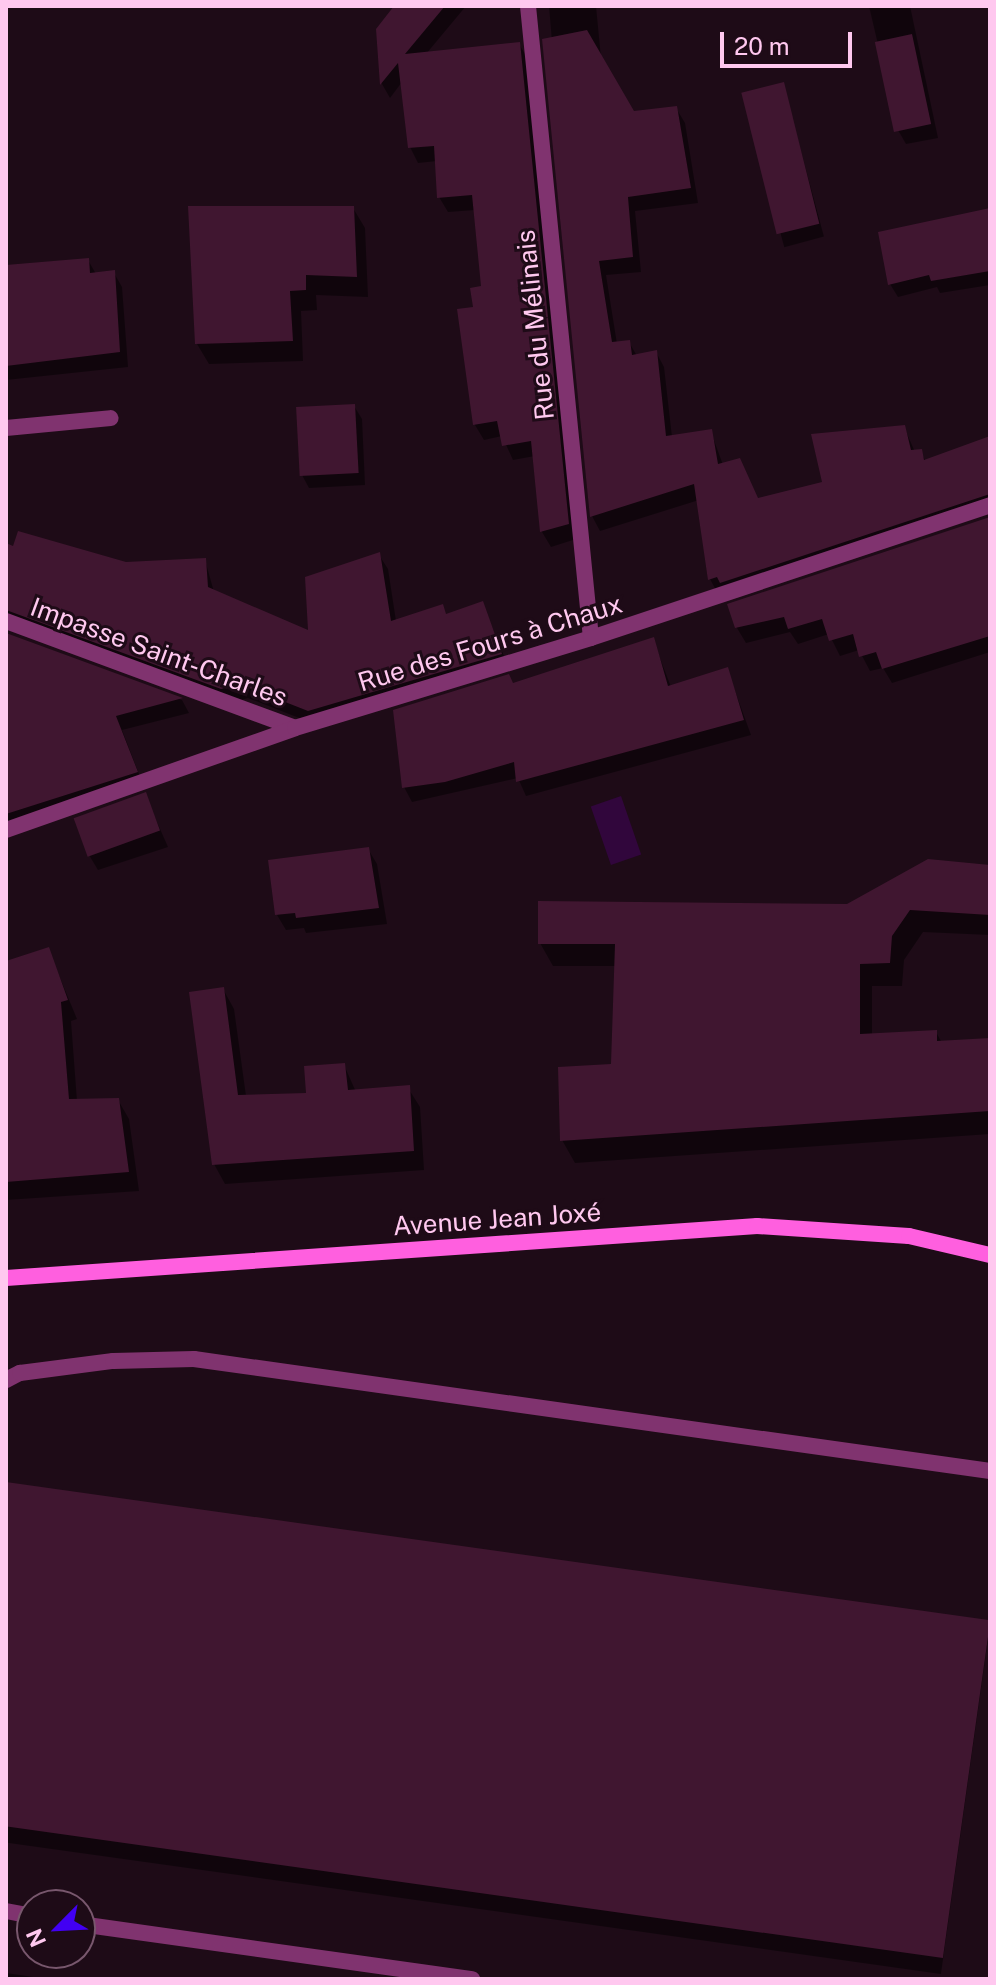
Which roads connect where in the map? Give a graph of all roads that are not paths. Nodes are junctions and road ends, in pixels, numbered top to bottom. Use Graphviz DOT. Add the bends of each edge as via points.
graph roads {
  1 [pos="528,6"];
  2 [pos="111,418"];
  3 [pos="6,428"];
  4 [pos="990,505"];
  5 [pos="6,621"];
  6 [pos="591,638"];
  7 [pos="295,728"];
  8 [pos="6,830"];
  9 [pos="990,1255"];
  10 [pos="6,1278"];
  11 [pos="6,1380"];
  12 [pos="990,1471"];
  13 [pos="96,1926"];
  14 [pos="472,1979"];
  1 -- 6 [label="street, Rue du Mélinais"];
  2 -- 3 [label="street"];
  4 -- 6 [label="street, Rue des Fours à Chaux"];
  5 -- 7 [label="street, Impasse Saint-Charles"];
  6 -- 7 [label="street, Rue des Fours à Chaux"];
  7 -- 8 [label="street, Rue des Fours à Chaux"];
  9 -- 10 [label="main road, Avenue Jean Joxé" via="909,1236 757,1226"];
  11 -- 12 [label="street" via="20,1373 113,1361 194,1359"];
  13 -- 14 [label="street"];
}
